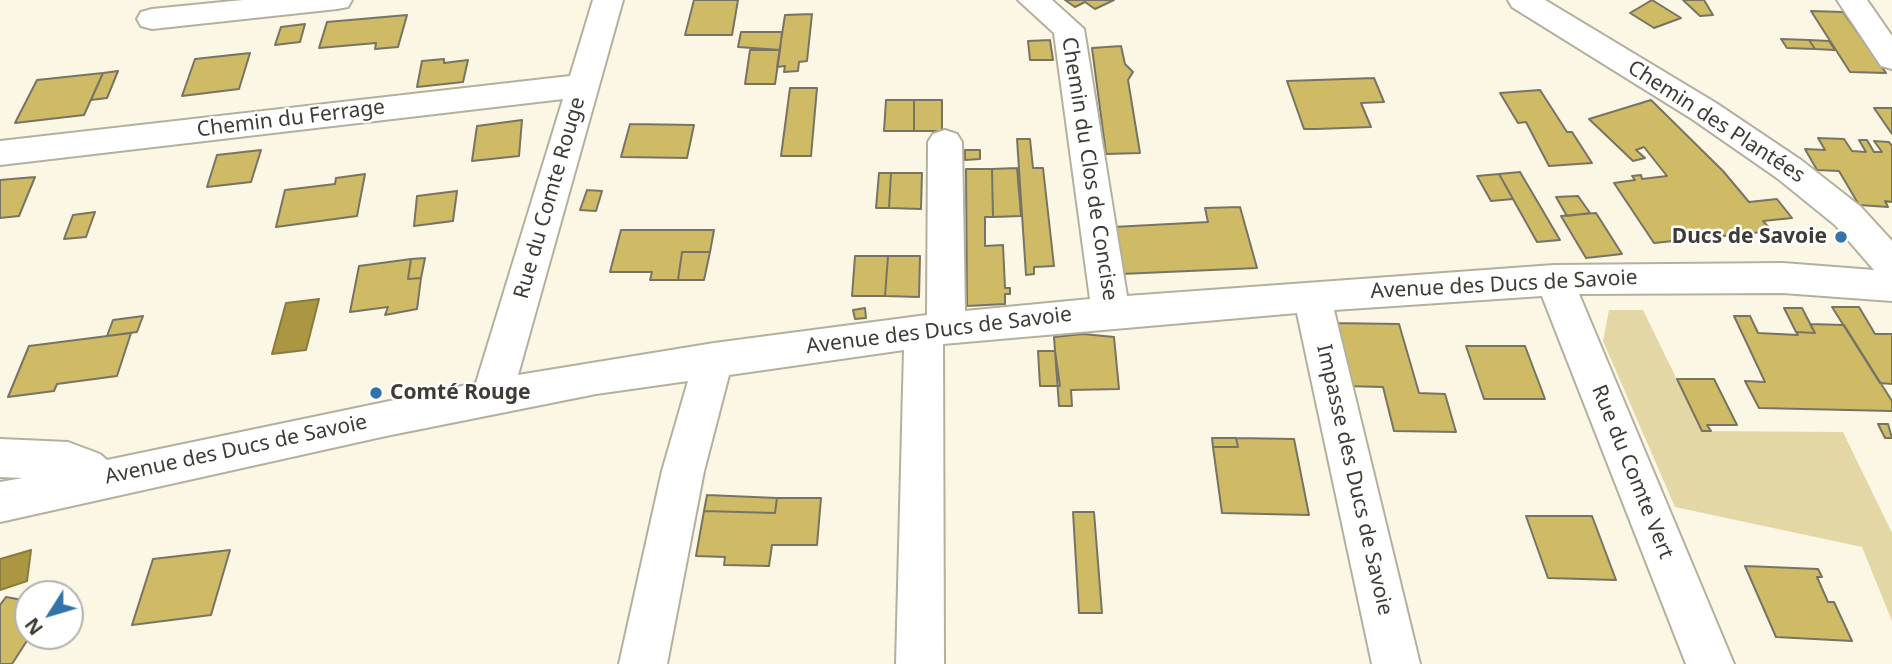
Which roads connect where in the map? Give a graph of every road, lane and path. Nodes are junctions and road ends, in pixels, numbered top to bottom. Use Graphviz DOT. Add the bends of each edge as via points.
graph roads {
  1 [pos="337,0"];
  2 [pos="608,0"];
  3 [pos="1033,0"];
  4 [pos="1523,0"];
  5 [pos="1852,0"];
  6 [pos="152,19"];
  7 [pos="1892,59"];
  8 [pos="582,86"];
  9 [pos="945,142"];
  10 [pos="0,153"];
  11 [pos="1892,266"];
  12 [pos="1554,280"];
  13 [pos="1892,286"];
  14 [pos="1312,296"];
  15 [pos="1111,312"];
  16 [pos="935,329"];
  17 [pos="714,359"];
  18 [pos="492,396"];
  19 [pos="0,458"];
  20 [pos="99,480"];
  21 [pos="0,502"];
  22 [pos="643,664"];
  23 [pos="920,664"];
  24 [pos="1396,664"];
  25 [pos="1710,664"];
  1 -- 6 [label="street"];
  2 -- 8 [label="street, Rue du Comte Rouge"];
  3 -- 15 [label="street, Chemin du Clos de Concise" via="1069,29"];
  4 -- 11 [label="street, Chemin des Plantées" via="1789,169 1848,216"];
  5 -- 7 [label="street"];
  8 -- 10 [label="street, Chemin du Ferrage"];
  8 -- 18 [label="street, Rue du Comte Rouge"];
  9 -- 16 [label="street"];
  12 -- 13 [label="street, Avenue des Ducs de Savoie" via="1783,278"];
  12 -- 14 [label="street, Avenue des Ducs de Savoie"];
  12 -- 25 [label="street, Rue du Comte Vert"];
  14 -- 15 [label="street, Avenue des Ducs de Savoie"];
  14 -- 24 [label="street, Impasse des Ducs de Savoie"];
  15 -- 16 [label="street, Avenue des Ducs de Savoie"];
  16 -- 17 [label="street, Avenue des Ducs de Savoie"];
  16 -- 23 [label="street"];
  17 -- 18 [label="street, Avenue des Ducs de Savoie"];
  17 -- 22 [label="street" via="682,471"];
  18 -- 20 [label="street, Avenue des Ducs de Savoie"];
  19 -- 20 [label="street" via="68,461 85,467"];
  20 -- 21 [label="street, Avenue des Ducs de Savoie"];
}
